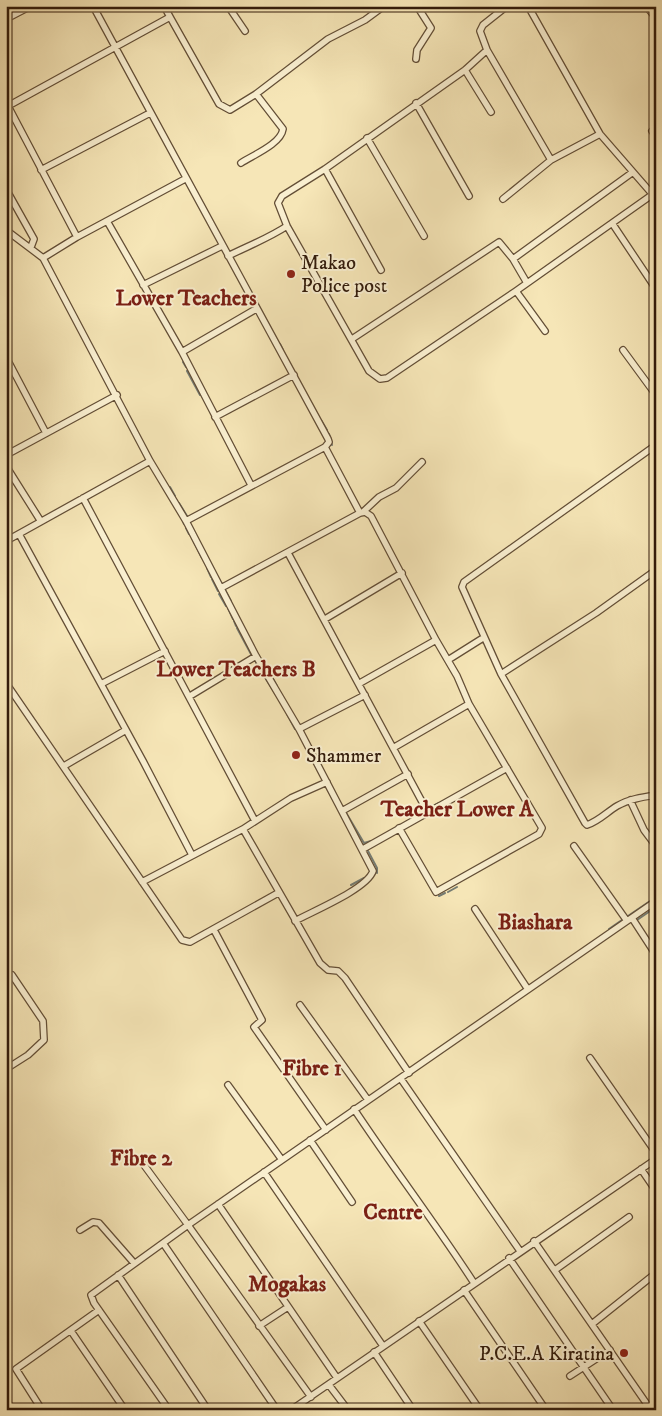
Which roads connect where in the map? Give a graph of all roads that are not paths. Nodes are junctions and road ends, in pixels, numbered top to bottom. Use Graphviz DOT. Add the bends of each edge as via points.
graph roads {
  1 [pos="31,6"];
  2 [pos="93,6"];
  3 [pos="164,6"];
  4 [pos="228,6"];
  5 [pos="384,6"];
  6 [pos="417,6"];
  7 [pos="494,6"];
  8 [pos="507,6"];
  9 [pos="528,6"];
  10 [pos="646,6"];
  11 [pos="500,10"];
  12 [pos="170,17"];
  13 [pos="656,18"];
  14 [pos="6,19"];
  15 [pos="245,30"];
  16 [pos="116,47"];
  17 [pos="487,50"];
  18 [pos="416,59"];
  19 [pos="465,70"];
  20 [pos="256,94"];
  21 [pos="416,103"];
  22 [pos="7,104"];
  23 [pos="491,112"];
  24 [pos="150,113"];
  25 [pos="600,134"];
  26 [pos="368,138"];
  27 [pos="551,160"];
  28 [pos="241,163"];
  29 [pos="325,169"];
  30 [pos="41,170"];
  31 [pos="633,172"];
  32 [pos="185,179"];
  33 [pos="6,189"];
  34 [pos="654,194"];
  35 [pos="469,196"];
  36 [pos="503,199"];
  37 [pos="107,221"];
  38 [pos="612,223"];
  39 [pos="288,226"];
  40 [pos="6,230"];
  41 [pos="424,236"];
  42 [pos="77,237"];
  43 [pos="222,246"];
  44 [pos="31,247"];
  45 [pos="228,256"];
  46 [pos="43,258"];
  47 [pos="513,258"];
  48 [pos="381,270"];
  49 [pos="527,283"];
  50 [pos="143,285"];
  51 [pos="656,289"];
  52 [pos="516,291"];
  53 [pos="256,309"];
  54 [pos="544,331"];
  55 [pos="352,339"];
  56 [pos="624,350"];
  57 [pos="182,352"];
  58 [pos="6,357"];
  59 [pos="294,375"];
  60 [pos="117,395"];
  61 [pos="656,395"];
  62 [pos="215,417"];
  63 [pos="46,433"];
  64 [pos="656,445"];
  65 [pos="325,447"];
  66 [pos="6,455"];
  67 [pos="150,460"];
  68 [pos="422,462"];
  69 [pos="6,466"];
  70 [pos="251,485"];
  71 [pos="82,498"];
  72 [pos="362,512"];
  73 [pos="40,520"];
  74 [pos="186,521"];
  75 [pos="19,534"];
  76 [pos="6,541"];
  77 [pos="288,553"];
  78 [pos="656,570"];
  79 [pos="402,573"];
  80 [pos="220,588"];
  81 [pos="325,619"];
  82 [pos="483,638"];
  83 [pos="436,640"];
  84 [pos="165,651"];
  85 [pos="256,656"];
  86 [pos="448,660"];
  87 [pos="501,674"];
  88 [pos="6,683"];
  89 [pos="360,683"];
  90 [pos="101,684"];
  91 [pos="365,694"];
  92 [pos="190,696"];
  93 [pos="470,704"];
  94 [pos="299,729"];
  95 [pos="126,730"];
  96 [pos="393,748"];
  97 [pos="64,766"];
  98 [pos="507,768"];
  99 [pos="408,774"];
  100 [pos="326,782"];
  101 [pos="656,795"];
  102 [pos="630,800"];
  103 [pos="342,811"];
  104 [pos="427,812"];
  105 [pos="255,821"];
  106 [pos="399,828"];
  107 [pos="243,829"];
  108 [pos="574,846"];
  109 [pos="656,846"];
  110 [pos="363,848"];
  111 [pos="192,855"];
  112 [pos="142,882"];
  113 [pos="278,893"];
  114 [pos="656,900"];
  115 [pos="474,909"];
  116 [pos="629,920"];
  117 [pos="295,921"];
  118 [pos="214,930"];
  119 [pos="656,954"];
  120 [pos="12,975"];
  121 [pos="527,988"];
  122 [pos="300,1006"];
  123 [pos="590,1058"];
  124 [pos="6,1069"];
  125 [pos="409,1073"];
  126 [pos="401,1079"];
  127 [pos="228,1085"];
  128 [pos="368,1100"];
  129 [pos="354,1110"];
  130 [pos="326,1130"];
  131 [pos="310,1140"];
  132 [pos="656,1153"];
  133 [pos="656,1159"];
  134 [pos="282,1160"];
  135 [pos="141,1161"];
  136 [pos="641,1169"];
  137 [pos="264,1172"];
  138 [pos="656,1191"];
  139 [pos="352,1202"];
  140 [pos="218,1204"];
  141 [pos="629,1217"];
  142 [pos="188,1225"];
  143 [pos="80,1230"];
  144 [pos="534,1241"];
  145 [pos="162,1243"];
  146 [pos="520,1251"];
  147 [pos="509,1258"];
  148 [pos="134,1263"];
  149 [pos="555,1270"];
  150 [pos="656,1273"];
  151 [pos="118,1275"];
  152 [pos="474,1283"];
  153 [pos="464,1290"];
  154 [pos="288,1307"];
  155 [pos="99,1310"];
  156 [pos="419,1321"];
  157 [pos="592,1324"];
  158 [pos="259,1326"];
  159 [pos="70,1331"];
  160 [pos="383,1346"];
  161 [pos="610,1350"];
  162 [pos="374,1352"];
  163 [pos="584,1368"];
  164 [pos="570,1376"];
  165 [pos="338,1378"];
  166 [pos="329,1385"];
  167 [pos="311,1397"];
  168 [pos="42,1410"];
  169 [pos="125,1410"];
  170 [pos="169,1410"];
  171 [pos="208,1410"];
  172 [pos="278,1410"];
  173 [pos="290,1410"];
  174 [pos="348,1410"];
  175 [pos="413,1410"];
  176 [pos="480,1410"];
  177 [pos="546,1410"];
  178 [pos="613,1410"];
  179 [pos="651,1410"];
  1 -- 14 [label="street"];
  2 -- 16 [label="street"];
  3 -- 12 [label="street"];
  4 -- 15 [label="street"];
  5 -- 20 [label="street" via="328,39"];
  6 -- 18 [label="street" via="431,28 417,50"];
  7 -- 11 [label="street"];
  8 -- 11 [label="street"];
  9 -- 25 [label="street"];
  10 -- 13 [label="street"];
  11 -- 17 [label="street" via="480,31"];
  12 -- 16 [label="street"];
  12 -- 20 [label="street" via="219,104 230,110"];
  16 -- 22 [label="street"];
  16 -- 24 [label="street"];
  17 -- 19 [label="street"];
  17 -- 27 [label="street"];
  19 -- 21 [label="street"];
  19 -- 23 [label="street"];
  20 -- 28 [label="street" via="283,132 277,140"];
  21 -- 26 [label="street"];
  21 -- 35 [label="street"];
  22 -- 30 [label="street"];
  24 -- 30 [label="street"];
  24 -- 32 [label="street"];
  25 -- 27 [label="street"];
  25 -- 31 [label="street"];
  26 -- 29 [label="street"];
  26 -- 41 [label="street"];
  27 -- 36 [label="street"];
  29 -- 39 [label="street" via="282,196 279,210"];
  29 -- 48 [label="street"];
  30 -- 42 [label="street"];
  31 -- 34 [label="street"];
  31 -- 47 [label="street"];
  32 -- 37 [label="street"];
  32 -- 43 [label="street"];
  33 -- 44 [label="street" via="34,239"];
  34 -- 38 [label="street"];
  37 -- 42 [label="street"];
  37 -- 50 [label="street"];
  38 -- 49 [label="street"];
  38 -- 51 [label="street"];
  39 -- 45 [label="street" via="272,237 263,238"];
  39 -- 55 [label="street"];
  40 -- 44 [label="street"];
  42 -- 46 [label="street"];
  43 -- 45 [label="street"];
  43 -- 50 [label="street"];
  44 -- 46 [label="street"];
  45 -- 53 [label="street"];
  46 -- 60 [label="street"];
  47 -- 49 [label="street"];
  47 -- 55 [label="street" via="499,242 491,246"];
  49 -- 52 [label="street"];
  50 -- 57 [label="street"];
  52 -- 54 [label="street"];
  52 -- 55 [label="street" via="386,378 380,379 369,371"];
  53 -- 57 [label="street"];
  53 -- 59 [label="street"];
  56 -- 61 [label="street"];
  57 -- 62 [label="street"];
  58 -- 63 [label="street"];
  59 -- 62 [label="street"];
  59 -- 65 [label="street" via="328,438"];
  60 -- 63 [label="street"];
  60 -- 67 [label="street"];
  62 -- 70 [label="street"];
  63 -- 66 [label="street"];
  64 -- 82 [label="street" via="462,585"];
  65 -- 70 [label="street"];
  65 -- 72 [label="street"];
  67 -- 71 [label="street"];
  67 -- 74 [label="street"];
  68 -- 72 [label="street" via="396,488"];
  69 -- 73 [label="street"];
  70 -- 74 [label="street"];
  71 -- 73 [label="street"];
  71 -- 84 [label="street"];
  72 -- 77 [label="street"];
  72 -- 79 [label="street" via="371,516"];
  73 -- 75 [label="street"];
  74 -- 80 [label="street"];
  75 -- 76 [label="street"];
  75 -- 90 [label="street"];
  77 -- 80 [label="street"];
  77 -- 81 [label="street"];
  78 -- 87 [label="street"];
  79 -- 81 [label="street"];
  79 -- 83 [label="street"];
  80 -- 85 [label="street"];
  81 -- 89 [label="street"];
  82 -- 86 [label="street"];
  82 -- 87 [label="street"];
  83 -- 86 [label="street"];
  83 -- 89 [label="street"];
  84 -- 90 [label="street"];
  84 -- 92 [label="street"];
  85 -- 92 [label="street"];
  85 -- 94 [label="street"];
  86 -- 93 [label="street"];
  87 -- 102 [label="street" via="585,824 593,823"];
  88 -- 97 [label="street"];
  89 -- 91 [label="street"];
  90 -- 95 [label="street"];
  91 -- 94 [label="street"];
  91 -- 96 [label="street"];
  92 -- 105 [label="street"];
  93 -- 96 [label="street"];
  93 -- 98 [label="street"];
  94 -- 100 [label="street"];
  95 -- 97 [label="street"];
  95 -- 111 [label="street"];
  96 -- 99 [label="street"];
  97 -- 112 [label="street"];
  98 -- 104 [label="street"];
  98 -- 106 [label="street" via="542,832 445,888 433,890"];
  99 -- 103 [label="street"];
  99 -- 104 [label="street"];
  100 -- 103 [label="street"];
  100 -- 105 [label="street" via="291,798"];
  101 -- 102 [label="street"];
  102 -- 109 [label="street" via="644,830"];
  103 -- 110 [label="street"];
  104 -- 106 [label="street"];
  105 -- 107 [label="street"];
  106 -- 110 [label="street"];
  107 -- 111 [label="street"];
  107 -- 113 [label="street"];
  108 -- 116 [label="street"];
  110 -- 117 [label="street" via="373,871 368,880"];
  111 -- 112 [label="street"];
  112 -- 118 [label="street" via="184,942"];
  113 -- 117 [label="street"];
  113 -- 118 [label="street"];
  114 -- 116 [label="street"];
  115 -- 121 [label="street"];
  116 -- 119 [label="street"];
  116 -- 121 [label="street"];
  117 -- 125 [label="street" via="320,963 345,978"];
  118 -- 130 [label="street" via="262,1020 254,1027"];
  120 -- 124 [label="street" via="43,1021 44,1040"];
  121 -- 125 [label="street"];
  122 -- 128 [label="street"];
  123 -- 132 [label="street"];
  125 -- 126 [label="street"];
  126 -- 128 [label="street"];
  126 -- 146 [label="street"];
  127 -- 134 [label="street"];
  128 -- 129 [label="street"];
  129 -- 130 [label="street"];
  129 -- 152 [label="street"];
  130 -- 131 [label="street"];
  131 -- 134 [label="street"];
  131 -- 139 [label="street"];
  133 -- 136 [label="street"];
  134 -- 137 [label="street"];
  135 -- 142 [label="street"];
  136 -- 138 [label="street"];
  136 -- 144 [label="street"];
  137 -- 140 [label="street"];
  137 -- 160 [label="street"];
  140 -- 142 [label="street"];
  140 -- 154 [label="street"];
  141 -- 149 [label="street"];
  142 -- 145 [label="street"];
  142 -- 158 [label="street"];
  143 -- 148 [label="street" via="92,1222 99,1223"];
  144 -- 146 [label="street"];
  144 -- 149 [label="street"];
  145 -- 148 [label="street"];
  145 -- 172 [label="street"];
  146 -- 147 [label="street"];
  147 -- 152 [label="street"];
  147 -- 163 [label="street"];
  148 -- 151 [label="street"];
  149 -- 157 [label="street"];
  150 -- 157 [label="street"];
  151 -- 155 [label="street" via="91,1294"];
  151 -- 171 [label="street"];
  152 -- 153 [label="street"];
  153 -- 156 [label="street"];
  153 -- 177 [label="street"];
  154 -- 158 [label="street"];
  154 -- 165 [label="street"];
  155 -- 159 [label="street"];
  155 -- 170 [label="street"];
  156 -- 160 [label="street"];
  156 -- 176 [label="street"];
  157 -- 161 [label="street"];
  158 -- 167 [label="street"];
  159 -- 168 [label="street" via="16,1369"];
  159 -- 169 [label="street"];
  160 -- 162 [label="street"];
  161 -- 163 [label="street"];
  161 -- 179 [label="street"];
  162 -- 165 [label="street"];
  162 -- 175 [label="street"];
  163 -- 164 [label="street"];
  163 -- 178 [label="street"];
  165 -- 166 [label="street"];
  166 -- 167 [label="street"];
  166 -- 174 [label="street"];
  167 -- 173 [label="street"];
}
